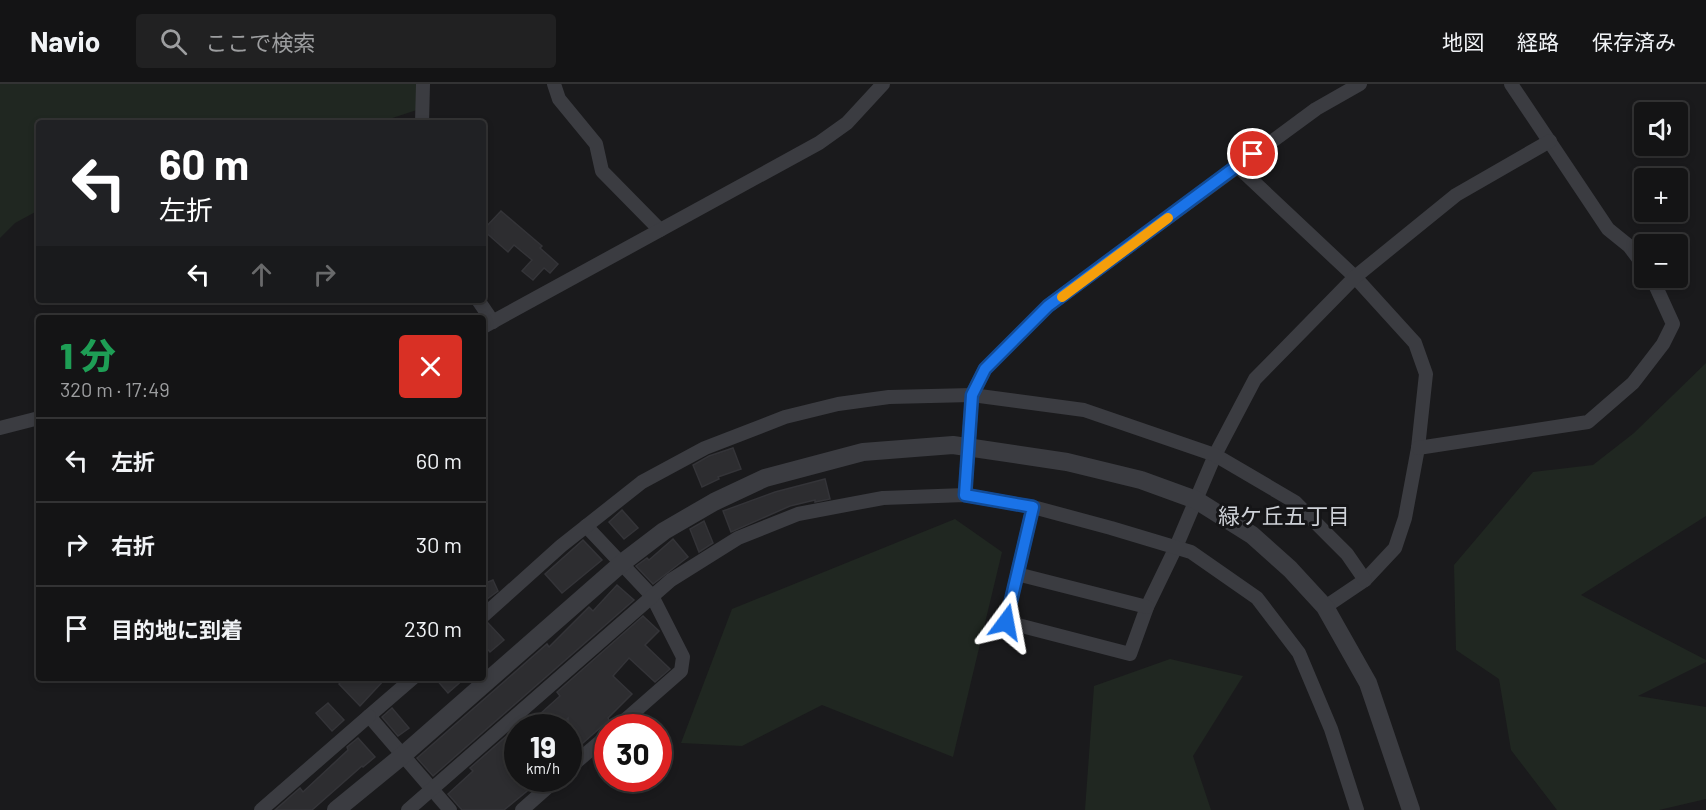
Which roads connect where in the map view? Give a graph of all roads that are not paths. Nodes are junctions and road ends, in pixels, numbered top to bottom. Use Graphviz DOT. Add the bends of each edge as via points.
graph roads {
  1 [pos="423,84"];
  2 [pos="554,84"];
  3 [pos="883,84"];
  4 [pos="1360,84"];
  5 [pos="1511,84"];
  6 [pos="422,120"];
  7 [pos="1550,141"];
  8 [pos="1237,166"];
  9 [pos="660,230"];
  10 [pos="1634,253"];
  11 [pos="1355,277"];
  12 [pos="1657,288"];
  13 [pos="488,324"];
  14 [pos="972,395"];
  15 [pos="36,419"];
  16 [pos="0,428"];
  17 [pos="969,448"];
  18 [pos="1418,448"];
  19 [pos="1215,455"];
  20 [pos="965,495"];
  21 [pos="1196,500"];
  22 [pos="1033,507"];
  23 [pos="586,526"];
  24 [pos="1176,547"];
  25 [pos="622,563"];
  26 [pos="1017,574"];
  27 [pos="1365,580"];
  28 [pos="652,597"];
  29 [pos="1147,607"];
  30 [pos="1325,607"];
  31 [pos="486,613"];
  32 [pos="410,681"];
  33 [pos="632,714"];
  34 [pos="369,716"];
  35 [pos="594,747"];
  36 [pos="402,756"];
  37 [pos="582,757"];
  38 [pos="432,789"];
  39 [pos="542,792"];
  40 [pos="344,808"];
  41 [pos="261,810"];
  42 [pos="408,810"];
  43 [pos="450,810"];
  44 [pos="522,810"];
  45 [pos="1357,810"];
  46 [pos="1412,810"];
  1 -- 6 [label="street"];
  2 -- 9 [label="street" via="559,99 596,144 602,171"];
  3 -- 9 [label="street" via="847,123 819,143"];
  4 -- 8 [label="street" via="1316,109"];
  5 -- 7 [label="street"];
  7 -- 10 [label="street" via="1608,229"];
  7 -- 11 [label="street" via="1456,195"];
  8 -- 11 [label="street"];
  8 -- 14 [label="street" via="1048,306 985,369"];
  9 -- 13 [label="street"];
  11 -- 18 [label="street" via="1415,343 1426,374"];
  11 -- 19 [label="street" via="1255,379"];
  12 -- 18 [label="street" via="1673,324 1663,344 1633,383 1588,422"];
  14 -- 17 [label="street"];
  14 -- 19 [label="street" via="1084,410"];
  14 -- 23 [label="street" via="889,397 785,417 705,448 642,482"];
  15 -- 16 [label="street"];
  17 -- 20 [label="street"];
  17 -- 21 [label="street" via="1096,468"];
  17 -- 25 [label="street" via="953,445 863,452 765,477 664,531"];
  18 -- 27 [label="street" via="1406,518 1395,548"];
  19 -- 21 [label="street"];
  19 -- 27 [label="street" via="1295,502 1347,554"];
  20 -- 22 [label="street"];
  20 -- 28 [label="street" via="883,498 798,514 738,538 671,580"];
  21 -- 24 [label="street"];
  21 -- 30 [label="street" via="1252,535"];
  22 -- 24 [label="street"];
  22 -- 26 [label="street"];
  23 -- 25 [label="street"];
  23 -- 31 [label="street"];
  24 -- 29 [label="street"];
  24 -- 45 [label="street" via="1191,552 1257,598 1299,652 1331,729"];
  25 -- 28 [label="street"];
  25 -- 36 [label="street"];
  26 -- 29 [label="street"];
  26 -- 29 [label="street" via="1006,622 1130,654"];
  27 -- 30 [label="street"];
  28 -- 33 [label="street" via="683,657 681,671"];
  28 -- 38 [label="street"];
  30 -- 46 [label="street" via="1368,683"];
  32 -- 34 [label="street"];
  34 -- 36 [label="street"];
  34 -- 41 [label="street"];
  35 -- 37 [label="street"];
  36 -- 38 [label="street"];
  36 -- 40 [label="street"];
  38 -- 42 [label="street"];
  38 -- 43 [label="street"];
  39 -- 44 [label="street"];
}
